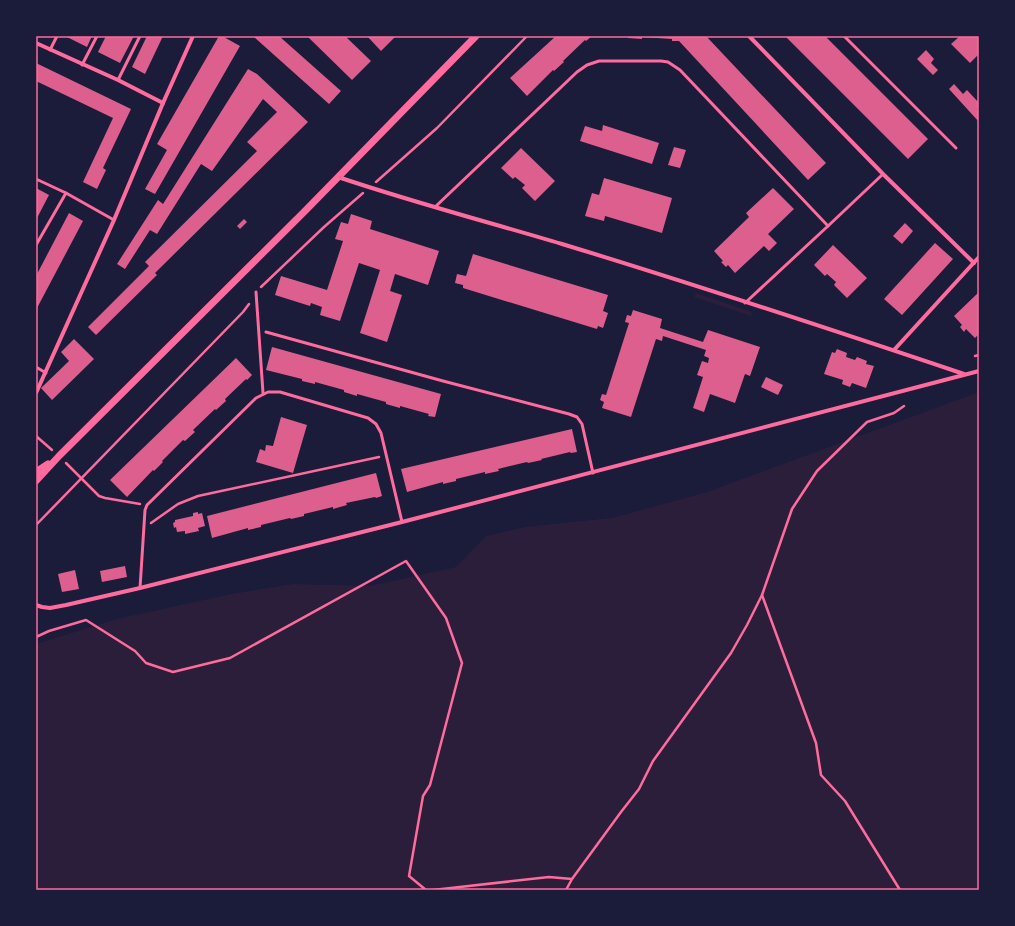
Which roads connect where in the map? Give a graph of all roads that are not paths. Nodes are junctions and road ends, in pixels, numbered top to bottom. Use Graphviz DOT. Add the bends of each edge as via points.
graph roads {
  1 [pos="57,36"];
  2 [pos="97,36"];
  3 [pos="140,36"];
  4 [pos="193,36"];
  5 [pos="476,36"];
  6 [pos="749,36"];
  7 [pos="844,36"];
  8 [pos="36,43"];
  9 [pos="50,50"];
  10 [pos="82,65"];
  11 [pos="118,80"];
  12 [pos="163,103"];
  13 [pos="956,148"];
  14 [pos="884,174"];
  15 [pos="338,177"];
  16 [pos="36,179"];
  17 [pos="66,193"];
  18 [pos="435,208"];
  19 [pos="114,220"];
  20 [pos="828,226"];
  21 [pos="36,245"];
  22 [pos="979,258"];
  23 [pos="974,263"];
  24 [pos="256,292"];
  25 [pos="745,303"];
  26 [pos="266,332"];
  27 [pos="894,350"];
  28 [pos="36,367"];
  29 [pos="979,371"];
  30 [pos="46,373"];
  31 [pos="964,374"];
  32 [pos="36,393"];
  33 [pos="263,393"];
  34 [pos="59,456"];
  35 [pos="36,472"];
  36 [pos="593,473"];
  37 [pos="36,481"];
  38 [pos="402,522"];
  39 [pos="140,588"];
  40 [pos="36,605"];
  1 -- 9 [label="lane"];
  2 -- 10 [label="lane"];
  3 -- 11 [label="lane"];
  4 -- 12 [label="street"];
  5 -- 15 [label="street"];
  6 -- 14 [label="street"];
  7 -- 13 [label="lane"];
  8 -- 9 [label="street"];
  9 -- 10 [label="street"];
  10 -- 11 [label="street"];
  11 -- 12 [label="street"];
  12 -- 19 [label="street"];
  14 -- 20 [label="lane"];
  14 -- 23 [label="street"];
  15 -- 18 [label="street"];
  15 -- 34 [label="street"];
  16 -- 17 [label="lane"];
  17 -- 19 [label="lane"];
  17 -- 21 [label="lane"];
  18 -- 20 [label="lane" via="587,65 599,61 654,61 668,62 680,70"];
  18 -- 25 [label="street" via="562,244"];
  19 -- 30 [label="street"];
  20 -- 25 [label="lane"];
  22 -- 23 [label="street"];
  23 -- 27 [label="street"];
  24 -- 33 [label="lane"];
  25 -- 27 [label="street"];
  26 -- 36 [label="lane" via="577,417 582,424"];
  27 -- 31 [label="street"];
  28 -- 30 [label="lane"];
  29 -- 31 [label="street"];
  30 -- 32 [label="street"];
  31 -- 36 [label="street"];
  33 -- 38 [label="lane" via="280,392 368,418 376,424"];
  33 -- 39 [label="lane" via="147,505"];
  34 -- 35 [label="street"];
  34 -- 37 [label="street"];
  36 -- 38 [label="street"];
  38 -- 39 [label="street"];
  39 -- 40 [label="street" via="62,606"];
}
